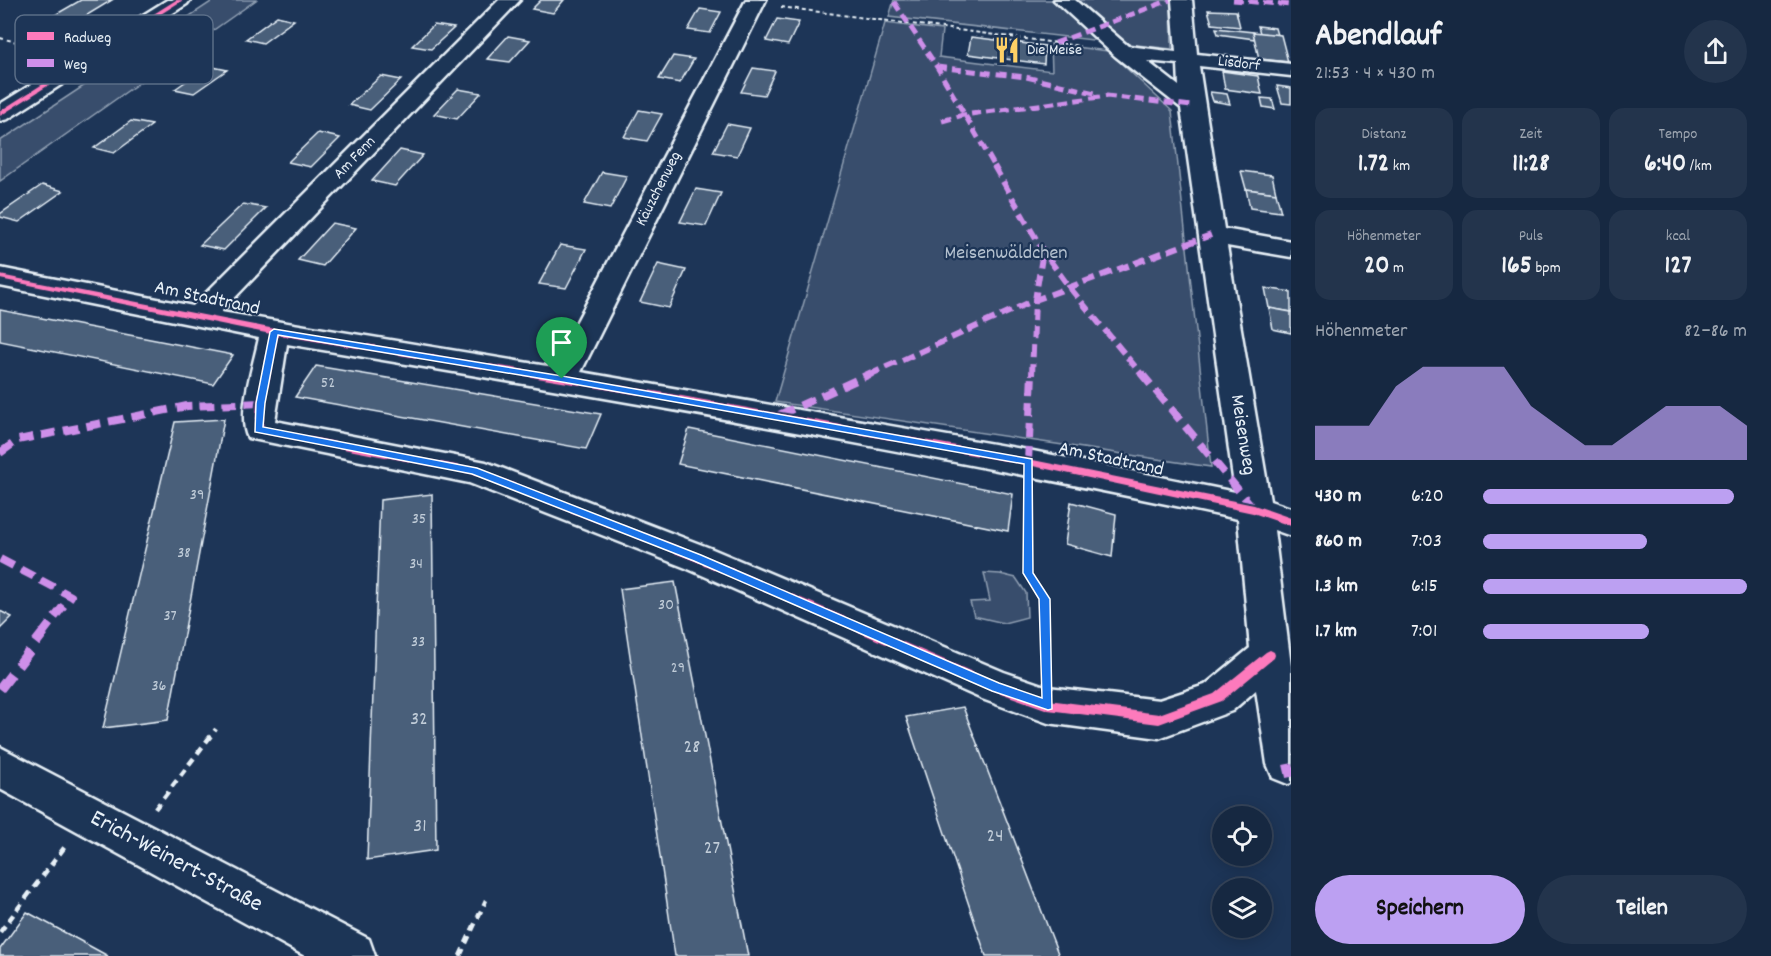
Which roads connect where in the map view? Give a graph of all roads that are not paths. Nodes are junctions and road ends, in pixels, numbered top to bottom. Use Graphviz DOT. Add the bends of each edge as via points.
graph roads {
  1 [pos="180,0"];
  2 [pos="510,0"];
  3 [pos="1064,0"];
  4 [pos="1182,0"];
  5 [pos="755,2"];
  6 [pos="156,15"];
  7 [pos="1122,52"];
  8 [pos="1187,57"];
  9 [pos="1291,70"];
  10 [pos="47,84"];
  11 [pos="1192,106"];
  12 [pos="0,114"];
  13 [pos="1210,234"];
  14 [pos="1291,249"];
  15 [pos="0,277"];
  16 [pos="201,315"];
  17 [pos="274,332"];
  18 [pos="562,379"];
  19 [pos="1254,509"];
  20 [pos="1291,522"];
  21 [pos="1270,655"];
  22 [pos="1288,764"];
  23 [pos="0,767"];
  24 [pos="352,956"];
  1 -- 6 [label="street"];
  2 -- 16 [label="street, Am Fenn"];
  3 -- 7 [label="street"];
  4 -- 8 [label="street, Meisenweg"];
  5 -- 18 [label="street, Käuzchenweg"];
  7 -- 8 [label="street"];
  7 -- 11 [label="street"];
  8 -- 9 [label="street, Lisdorf"];
  8 -- 11 [label="street, Meisenweg"];
  10 -- 12 [label="street"];
  11 -- 13 [label="street, Meisenweg"];
  13 -- 14 [label="street"];
  13 -- 19 [label="street, Meisenweg"];
  15 -- 16 [label="street, Am Stadtrand"];
  16 -- 17 [label="street, Am Stadtrand"];
  17 -- 18 [label="street, Am Stadtrand"];
  17 -- 21 [label="street" via="259,430 474,471 698,558 996,687 1048,705 1159,719 1218,698"];
  18 -- 19 [label="street, Am Stadtrand" via="1028,462"];
  19 -- 20 [label="street, Am Stadtrand"];
  19 -- 21 [label="street, Meisenweg"];
  21 -- 22 [label="street, Meisenweg"];
  23 -- 24 [label="street, Erich-Weinert-Straße"];
}
